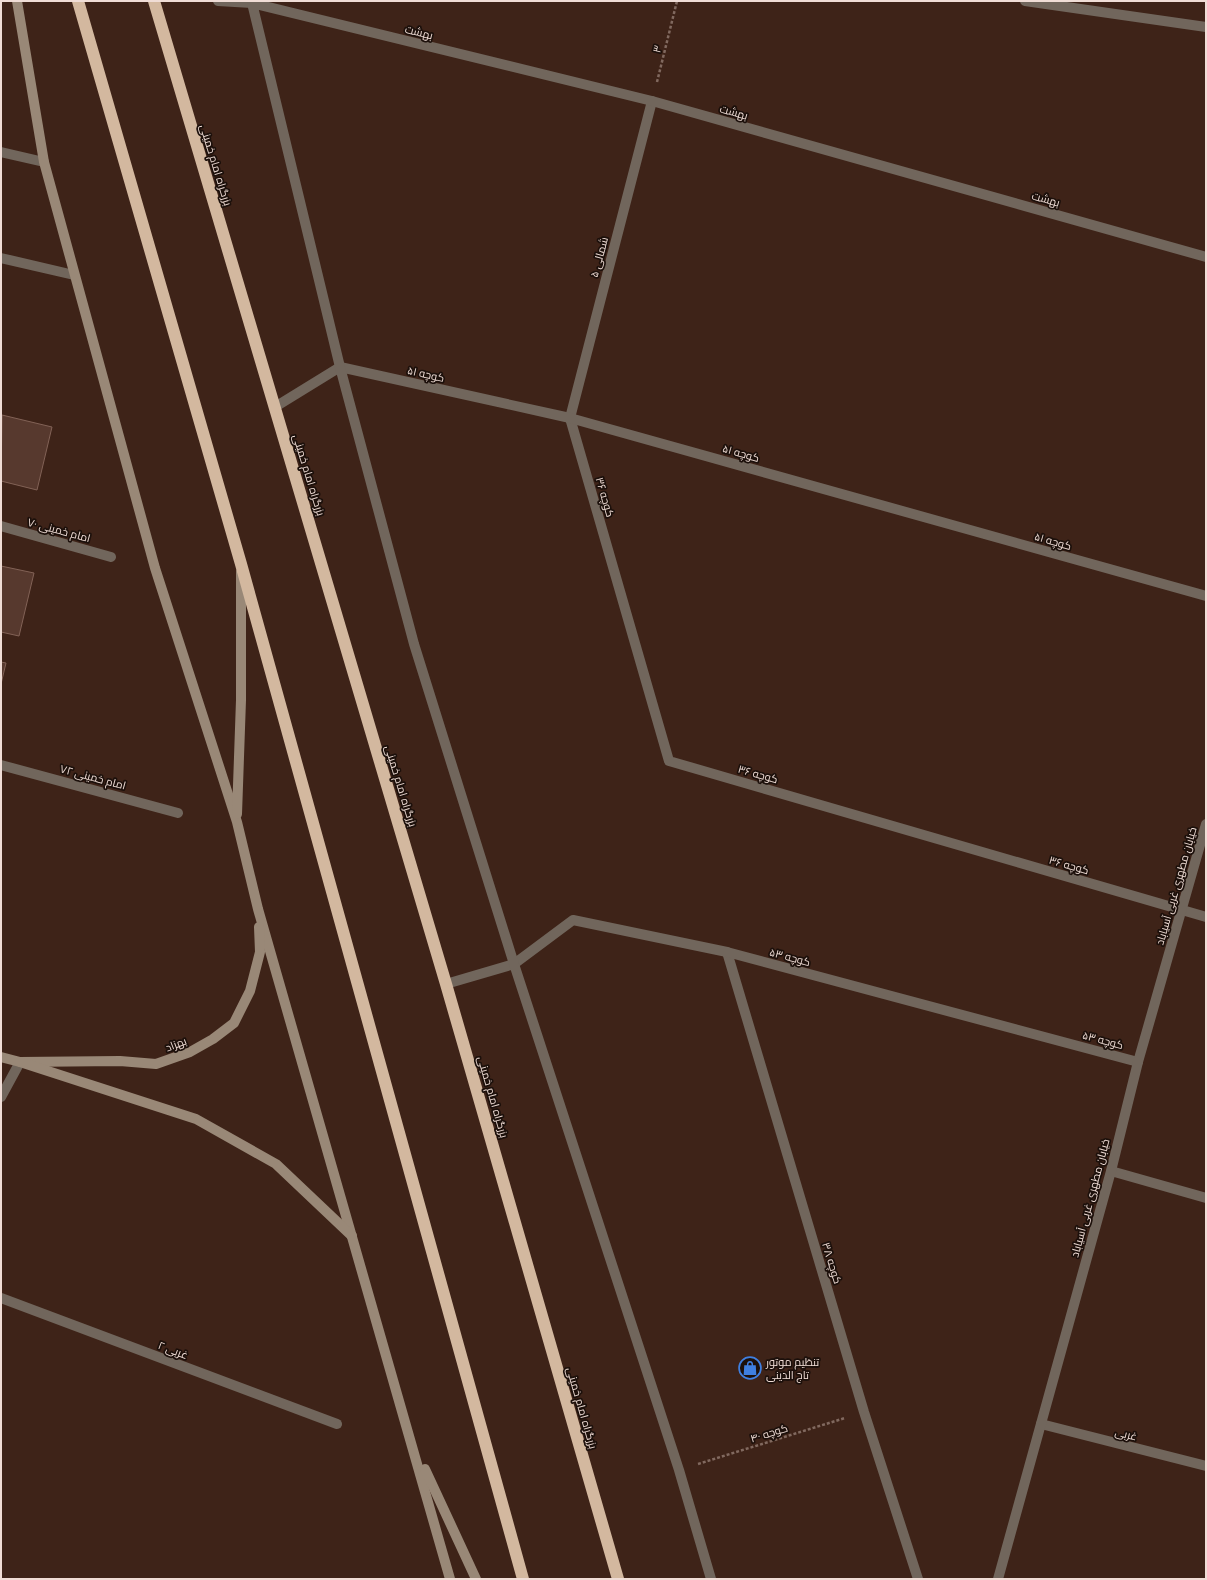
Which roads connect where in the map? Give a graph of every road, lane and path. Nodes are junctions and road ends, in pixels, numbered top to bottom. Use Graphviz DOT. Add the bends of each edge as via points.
graph roads {
  1 [pos="17,1"];
  2 [pos="78,1"];
  3 [pos="154,1"];
  4 [pos="218,1"];
  5 [pos="678,1"];
  6 [pos="1025,1"];
  7 [pos="252,2"];
  8 [pos="1045,3"];
  9 [pos="1206,27"];
  10 [pos="652,101"];
  11 [pos="1,152"];
  12 [pos="44,162"];
  13 [pos="1206,257"];
  14 [pos="1,258"];
  15 [pos="74,275"];
  16 [pos="340,367"];
  17 [pos="275,407"];
  18 [pos="570,418"];
  19 [pos="1,526"];
  20 [pos="111,556"];
  21 [pos="240,564"];
  22 [pos="1206,596"];
  23 [pos="1,765"];
  24 [pos="178,813"];
  25 [pos="237,822"];
  26 [pos="1206,824"];
  27 [pos="258,909"];
  28 [pos="1182,910"];
  29 [pos="1206,917"];
  30 [pos="727,952"];
  31 [pos="514,964"];
  32 [pos="446,984"];
  33 [pos="1,1057"];
  34 [pos="20,1062"];
  35 [pos="1138,1062"];
  36 [pos="1,1097"];
  37 [pos="1111,1171"];
  38 [pos="1206,1198"];
  39 [pos="352,1236"];
  40 [pos="1,1298"];
  41 [pos="864,1412"];
  42 [pos="336,1424"];
  43 [pos="1041,1424"];
  44 [pos="412,1440"];
  45 [pos="1206,1466"];
  46 [pos="679,1470"];
  47 [pos="450,1579"];
  48 [pos="476,1579"];
  49 [pos="522,1579"];
  50 [pos="618,1579"];
  51 [pos="711,1579"];
  52 [pos="918,1579"];
  53 [pos="998,1579"];
  1 -- 12 [label="street"];
  2 -- 21 [label="highway"];
  3 -- 17 [label="highway, بزرگراه امام خمینی"];
  4 -- 7 [label="street, بهشت"];
  5 -- 10 [label="path, ۳"];
  6 -- 8 [label="street"];
  7 -- 10 [label="street, بهشت"];
  7 -- 16 [label="street"];
  8 -- 9 [label="street"];
  10 -- 13 [label="street, بهشت"];
  10 -- 18 [label="street, ۵ شمالی"];
  11 -- 12 [label="street"];
  12 -- 15 [label="street"];
  14 -- 15 [label="street"];
  15 -- 25 [label="street" via="155,568"];
  16 -- 17 [label="street"];
  16 -- 18 [label="street, کوچه ۵۱"];
  16 -- 31 [label="street" via="414,644"];
  17 -- 32 [label="highway, بزرگراه امام خمینی"];
  18 -- 22 [label="street, کوچه ۵۱"];
  18 -- 28 [label="street, کوچه ۳۶" via="669,761"];
  19 -- 20 [label="street, امام خمینی ۷۰"];
  21 -- 25 [label="street" via="241,700"];
  21 -- 49 [label="highway"];
  23 -- 24 [label="street, امام خمینی ۷۲"];
  25 -- 27 [label="street"];
  26 -- 28 [label="street, خیابان مطهری غربی آسیاباد"];
  27 -- 34 [label="street, بهزاد" via="260,952 250,991 234,1023 212,1039 190,1052 156,1064 120,1061"];
  27 -- 39 [label="street"];
  28 -- 29 [label="street"];
  28 -- 35 [label="street, خیابان مطهری غربی آسیاباد"];
  30 -- 31 [label="street, کوچه ۵۳" via="573,920"];
  30 -- 35 [label="street, کوچه ۵۳"];
  30 -- 41 [label="street, کوچه ۳۸"];
  31 -- 32 [label="street, کوچه ۵۳"];
  31 -- 46 [label="street"];
  32 -- 50 [label="highway, بزرگراه امام خمینی"];
  33 -- 34 [label="street, بهزاد"];
  34 -- 36 [label="street"];
  34 -- 39 [label="street" via="196,1119 276,1164"];
  35 -- 37 [label="street, خیابان مطهری غربی آسیاباد"];
  37 -- 38 [label="street"];
  37 -- 43 [label="street, خیابان مطهری غربی آسیاباد"];
  39 -- 44 [label="street"];
  40 -- 42 [label="street, غربی ۲"];
  41 -- 46 [label="path, کوچه ۴۰"];
  41 -- 52 [label="street, کوچه ۳۸"];
  43 -- 45 [label="street, غربی"];
  43 -- 53 [label="street, خیابان مطهری غربی آسیاباد"];
  44 -- 47 [label="street"];
  44 -- 48 [label="street"];
  46 -- 51 [label="street"];
}
